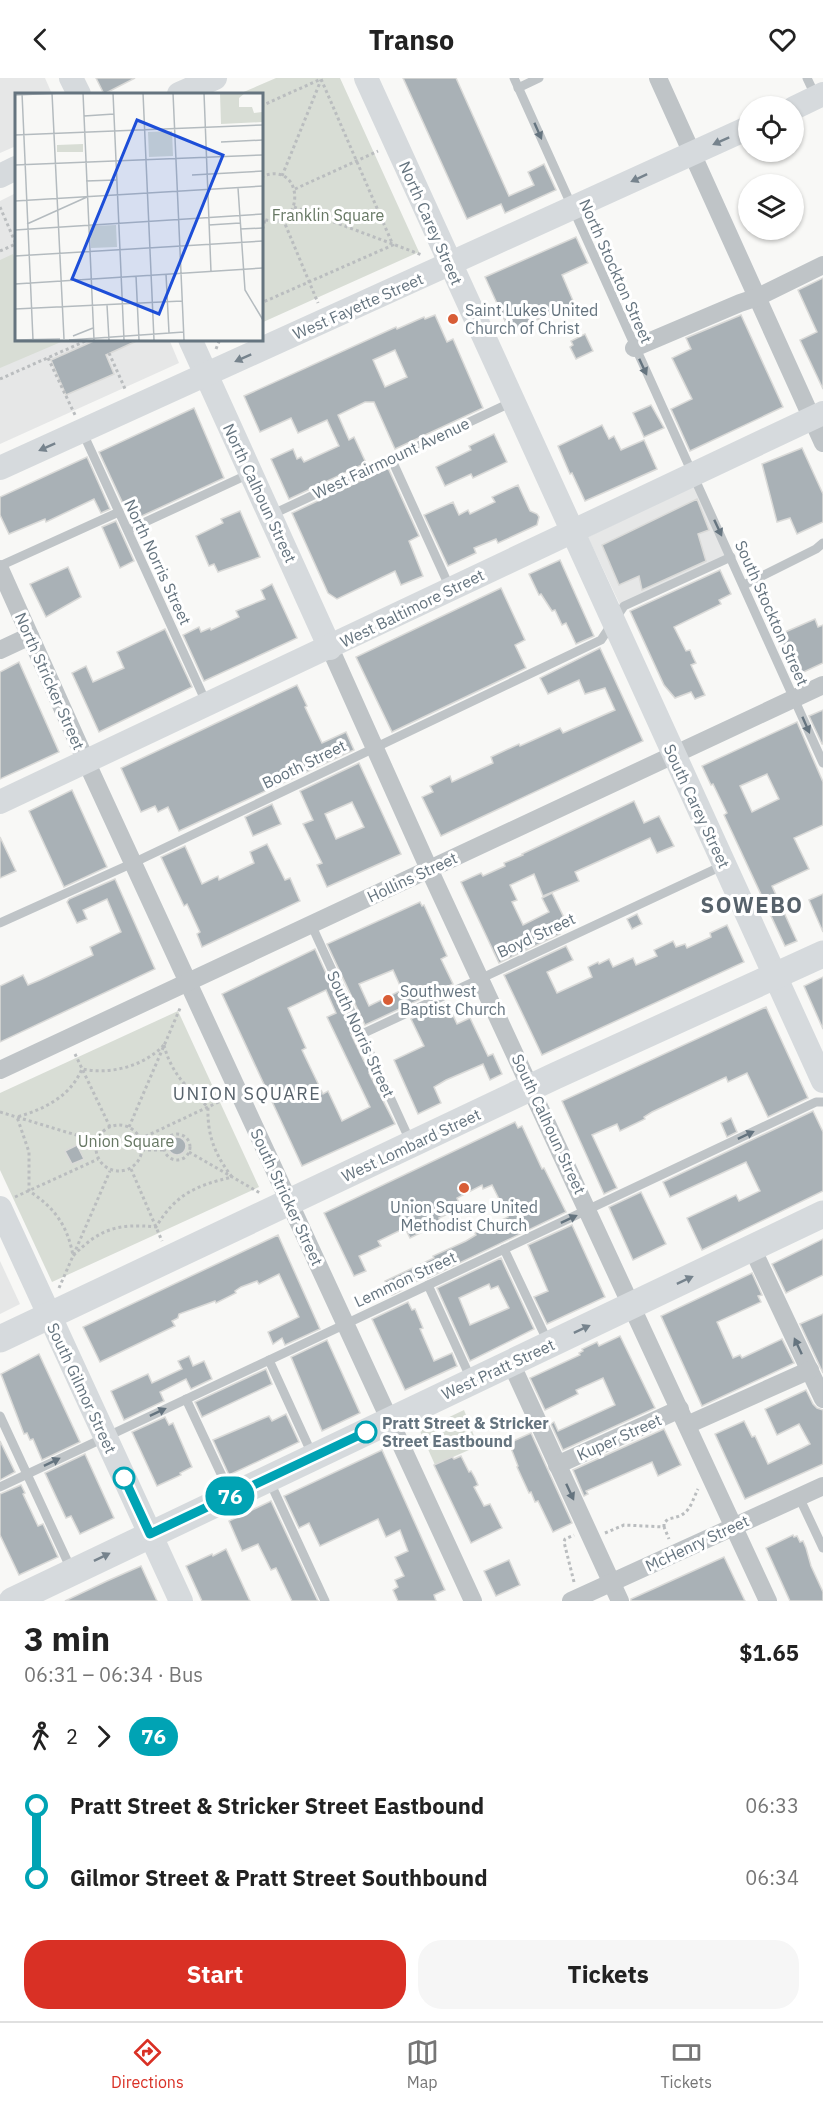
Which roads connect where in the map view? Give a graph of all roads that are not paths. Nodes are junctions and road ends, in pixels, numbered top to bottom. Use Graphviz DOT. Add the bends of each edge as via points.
graph roads {
  1 [pos="71,78"];
  2 [pos="215,78"];
  3 [pos="366,78"];
  4 [pos="514,78"];
  5 [pos="539,78"];
  6 [pos="658,78"];
  7 [pos="518,88"];
  8 [pos="78,93"];
  9 [pos="181,93"];
  10 [pos="738,133"];
  11 [pos="693,154"];
  12 [pos="15,168"];
  13 [pos="0,176"];
  14 [pos="572,209"];
  15 [pos="450,264"];
  16 [pos="823,266"];
  17 [pos="758,297"];
  18 [pos="190,340"];
  19 [pos="634,348"];
  20 [pos="206,375"];
  21 [pos="512,402"];
  22 [pos="817,415"];
  23 [pos="79,424"];
  24 [pos="823,443"];
  25 [pos="391,458"];
  26 [pos="0,468"];
  27 [pos="252,473"];
  28 [pos="693,475"];
  29 [pos="119,512"];
  30 [pos="271,515"];
  31 [pos="128,531"];
  32 [pos="571,532"];
  33 [pos="823,543"];
  34 [pos="731,557"];
  35 [pos="0,567"];
  36 [pos="744,585"];
  37 [pos="450,588"];
  38 [pos="613,622"];
  39 [pos="30,636"];
  40 [pos="330,648"];
  41 [pos="0,650"];
  42 [pos="823,685"];
  43 [pos="794,699"];
  44 [pos="207,705"];
  45 [pos="373,747"];
  46 [pos="674,755"];
  47 [pos="86,761"];
  48 [pos="823,764"];
  49 [pos="0,802"];
  50 [pos="133,862"];
  51 [pos="724,865"];
  52 [pos="429,869"];
  53 [pos="0,923"];
  54 [pos="311,924"];
  55 [pos="823,954"];
  56 [pos="775,976"];
  57 [pos="481,977"];
  58 [pos="188,982"];
  59 [pos="362,1034"];
  60 [pos="0,1070"];
  61 [pos="823,1081"];
  62 [pos="532,1088"];
  63 [pos="823,1102"];
  64 [pos="411,1144"];
  65 [pos="277,1198"];
  66 [pos="7,1203"];
  67 [pos="588,1210"];
  68 [pos="823,1214"];
  69 [pos="752,1248"];
  70 [pos="504,1249"];
  71 [pos="428,1285"];
  72 [pos="632,1305"];
  73 [pos="52,1306"];
  74 [pos="345,1324"];
  75 [pos="0,1339"];
  76 [pos="549,1345"];
  77 [pos="268,1360"];
  78 [pos="511,1363"];
  79 [pos="810,1370"];
  80 [pos="471,1381"];
  81 [pos="186,1399"];
  82 [pos="823,1399"];
  83 [pos="0,1416"];
  84 [pos="684,1417"];
  85 [pos="390,1420"];
  86 [pos="105,1437"];
  87 [pos="313,1457"];
  88 [pos="557,1465"];
  89 [pos="27,1474"];
  90 [pos="268,1478"];
  91 [pos="823,1486"];
  92 [pos="0,1487"];
  93 [pos="231,1496"];
  94 [pos="799,1497"];
  95 [pos="734,1526"];
  96 [pos="150,1534"];
  97 [pos="823,1548"];
  98 [pos="72,1572"];
  99 [pos="611,1582"];
  100 [pos="25,1598"];
  101 [pos="181,1601"];
  102 [pos="325,1601"];
  103 [pos="473,1601"];
  104 [pos="571,1601"];
  105 [pos="620,1601"];
  106 [pos="768,1601"];
  1 -- 8 [label="main road"];
  2 -- 9 [label="main road"];
  3 -- 15 [label="main road, North Carey Street"];
  4 -- 7 [label="lane, North Stockton Street"];
  5 -- 7 [label="lane"];
  6 -- 11 [label="street"];
  7 -- 14 [label="lane, North Stockton Street, one-way"];
  10 -- 11 [label="main road, West Fayette Street, one-way"];
  11 -- 14 [label="main road, West Fayette Street, one-way"];
  11 -- 17 [label="street"];
  12 -- 13 [label="main road"];
  14 -- 15 [label="main road, West Fayette Street"];
  14 -- 19 [label="lane, North Stockton Street"];
  15 -- 20 [label="main road, West Fayette Street, one-way"];
  15 -- 21 [label="main road, North Carey Street"];
  16 -- 17 [label="street"];
  17 -- 19 [label="street"];
  17 -- 22 [label="street"];
  18 -- 20 [label="main road, North Calhoun Street"];
  19 -- 28 [label="lane, North Stockton Street, one-way"];
  20 -- 23 [label="main road, West Fayette Street"];
  20 -- 27 [label="main road, North Calhoun Street"];
  21 -- 25 [label="lane, West Fairmount Avenue"];
  21 -- 32 [label="main road, North Carey Street"];
  22 -- 24 [label="street"];
  22 -- 28 [label="main road, West Baltimore Street"];
  23 -- 26 [label="main road, West Fayette Street, one-way"];
  23 -- 29 [label="lane, North Norris Street"];
  25 -- 30 [label="lane, West Fairmount Avenue"];
  25 -- 37 [label="lane"];
  27 -- 30 [label="main road, North Calhoun Street"];
  27 -- 31 [label="lane"];
  28 -- 32 [label="main road, West Baltimore Street"];
  28 -- 34 [label="lane, South Stockton Street, one-way"];
  29 -- 31 [label="lane, North Norris Street"];
  29 -- 35 [label="lane"];
  30 -- 40 [label="main road, North Calhoun Street"];
  31 -- 44 [label="lane, North Norris Street"];
  32 -- 37 [label="main road, West Baltimore Street"];
  32 -- 38 [label="main road, South Carey Street"];
  33 -- 36 [label="lane"];
  34 -- 36 [label="lane, South Stockton Street"];
  34 -- 38 [label="lane, Booth Street" via="624,606"];
  35 -- 39 [label="street, North Stricker Street"];
  36 -- 43 [label="lane, South Stockton Street"];
  37 -- 40 [label="main road, West Baltimore Street"];
  38 -- 45 [label="lane, Booth Street" via="601,640"];
  38 -- 46 [label="main road, South Carey Street"];
  39 -- 41 [label="street"];
  39 -- 47 [label="street, North Stricker Street"];
  40 -- 44 [label="main road, West Baltimore Street"];
  40 -- 45 [label="street, South Calhoun Street"];
  42 -- 43 [label="street, Hollins Street"];
  43 -- 46 [label="street, Hollins Street"];
  43 -- 48 [label="lane, South Stockton Street, one-way"];
  44 -- 47 [label="main road, West Baltimore Street"];
  45 -- 50 [label="lane, Booth Street"];
  45 -- 52 [label="street, South Calhoun Street"];
  46 -- 51 [label="main road, South Carey Street"];
  46 -- 52 [label="street, Hollins Street"];
  47 -- 49 [label="main road, West Baltimore Street"];
  47 -- 50 [label="street, South Stricker Street"];
  50 -- 53 [label="lane, Booth Street"];
  50 -- 58 [label="street, South Stricker Street"];
  51 -- 56 [label="main road, South Carey Street"];
  51 -- 57 [label="lane, Boyd Street"];
  52 -- 54 [label="street, Hollins Street"];
  52 -- 57 [label="street, South Calhoun Street"];
  54 -- 58 [label="street, Hollins Street"];
  54 -- 59 [label="lane, South Norris Street"];
  55 -- 56 [label="main road, West Lombard Street"];
  56 -- 61 [label="main road, South Carey Street"];
  56 -- 62 [label="main road, West Lombard Street"];
  57 -- 59 [label="lane, Boyd Street"];
  57 -- 62 [label="street, South Calhoun Street"];
  58 -- 60 [label="street, Hollins Street"];
  58 -- 65 [label="street, South Stricker Street"];
  59 -- 64 [label="lane, South Norris Street"];
  62 -- 64 [label="main road, West Lombard Street"];
  62 -- 67 [label="street, South Calhoun Street"];
  67 -- 63 [label="lane, Lemmon Street, one-way"];
  64 -- 65 [label="main road, West Lombard Street"];
  65 -- 73 [label="main road, West Lombard Street"];
  65 -- 74 [label="street, South Stricker Street"];
  66 -- 73 [label="main road, South Gilmor Street"];
  70 -- 67 [label="lane, Lemmon Street, one-way"];
  67 -- 72 [label="street, South Calhoun Street"];
  68 -- 69 [label="main road, West Pratt Street"];
  72 -- 69 [label="main road, West Pratt Street, one-way"];
  79 -- 69 [label="street, one-way"];
  70 -- 71 [label="lane, Lemmon Street"];
  70 -- 76 [label="lane"];
  71 -- 74 [label="lane, Lemmon Street"];
  71 -- 80 [label="lane"];
  76 -- 72 [label="main road, West Pratt Street, one-way"];
  72 -- 84 [label="street, South Calhoun Street"];
  73 -- 75 [label="main road, West Lombard Street"];
  73 -- 86 [label="main road, South Gilmor Street"];
  74 -- 77 [label="lane, Lemmon Street"];
  74 -- 85 [label="street, South Stricker Street"];
  76 -- 78 [label="main road, West Pratt Street"];
  77 -- 81 [label="lane, Lemmon Street"];
  77 -- 87 [label="lane"];
  78 -- 80 [label="main road, West Pratt Street"];
  78 -- 88 [label="street"];
  79 -- 82 [label="street"];
  79 -- 84 [label="street, Kuper Street"];
  80 -- 85 [label="main road, West Pratt Street"];
  86 -- 81 [label="lane, Lemmon Street, one-way"];
  81 -- 93 [label="lane"];
  83 -- 89 [label="lane"];
  84 -- 88 [label="street, Kuper Street"];
  84 -- 95 [label="street, South Calhoun Street"];
  85 -- 87 [label="main road, West Pratt Street"];
  85 -- 103 [label="street, South Stricker Street"];
  89 -- 86 [label="lane, Lemmon Street, one-way"];
  86 -- 96 [label="main road, South Gilmor Street"];
  87 -- 90 [label="main road, West Pratt Street"];
  88 -- 99 [label="street, one-way" via="592,1533"];
  89 -- 92 [label="lane, Lemmon Street"];
  89 -- 98 [label="lane"];
  90 -- 93 [label="main road, West Pratt Street"];
  90 -- 102 [label="lane"];
  91 -- 94 [label="street, McHenry Street"];
  93 -- 96 [label="main road, West Pratt Street"];
  94 -- 95 [label="street, McHenry Street"];
  94 -- 97 [label="lane"];
  95 -- 99 [label="street, McHenry Street"];
  95 -- 106 [label="street, South Calhoun Street"];
  98 -- 96 [label="main road, West Pratt Street, one-way"];
  96 -- 101 [label="main road, South Gilmor Street"];
  98 -- 100 [label="main road, West Pratt Street"];
  99 -- 104 [label="street, McHenry Street"];
  99 -- 105 [label="street"];
}
